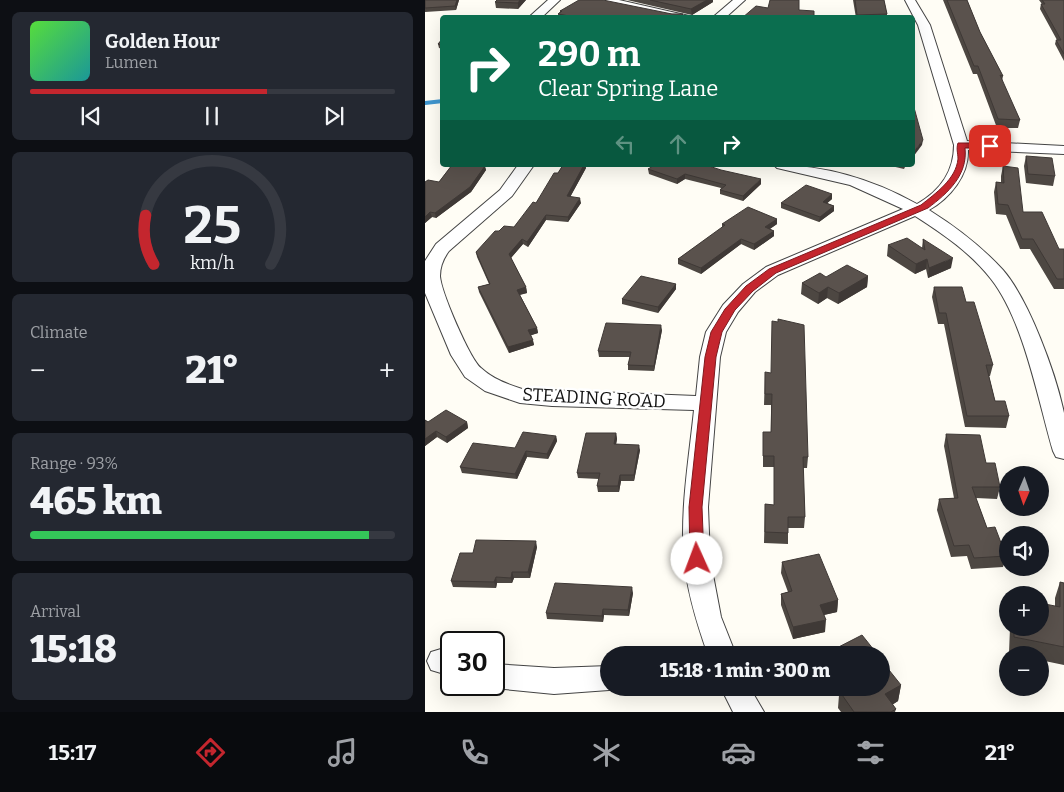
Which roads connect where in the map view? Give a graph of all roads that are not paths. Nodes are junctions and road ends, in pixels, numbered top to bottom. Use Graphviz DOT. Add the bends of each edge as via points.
graph roads {
  1 [pos="555,0"];
  2 [pos="602,0"];
  3 [pos="740,0"];
  4 [pos="909,0"];
  5 [pos="537,15"];
  6 [pos="678,15"];
  7 [pos="721,15"];
  8 [pos="919,32"];
  9 [pos="961,145"];
  10 [pos="1064,150"];
  11 [pos="525,167"];
  12 [pos="791,167"];
  13 [pos="916,211"];
  14 [pos="706,403"];
  15 [pos="1064,451"];
  16 [pos="715,646"];
  17 [pos="505,677"];
  18 [pos="600,679"];
  19 [pos="740,696"];
  20 [pos="749,712"];
  1 -- 5 [label="street"];
  2 -- 6 [label="street"];
  3 -- 7 [label="street"];
  4 -- 8 [label="street" via="920,15"];
  8 -- 9 [label="street"];
  9 -- 10 [label="street"];
  9 -- 13 [label="street" via="962,159 956,176 944,192"];
  11 -- 14 [label="street, STEADING ROAD" via="506,193 442,248 433,262 433,290 461,355 472,372 492,386 520,396"];
  12 -- 13 [label="street" via="856,182 900,200"];
  13 -- 14 [label="street" via="800,258 772,271 749,288 730,309 716,332"];
  13 -- 15 [label="street" via="966,243 991,266 1009,292 1023,320"];
  14 -- 16 [label="street" via="695,507 697,559"];
  17 -- 18 [label="street" via="554,682"];
  19 -- 20 [label="street"];
}
